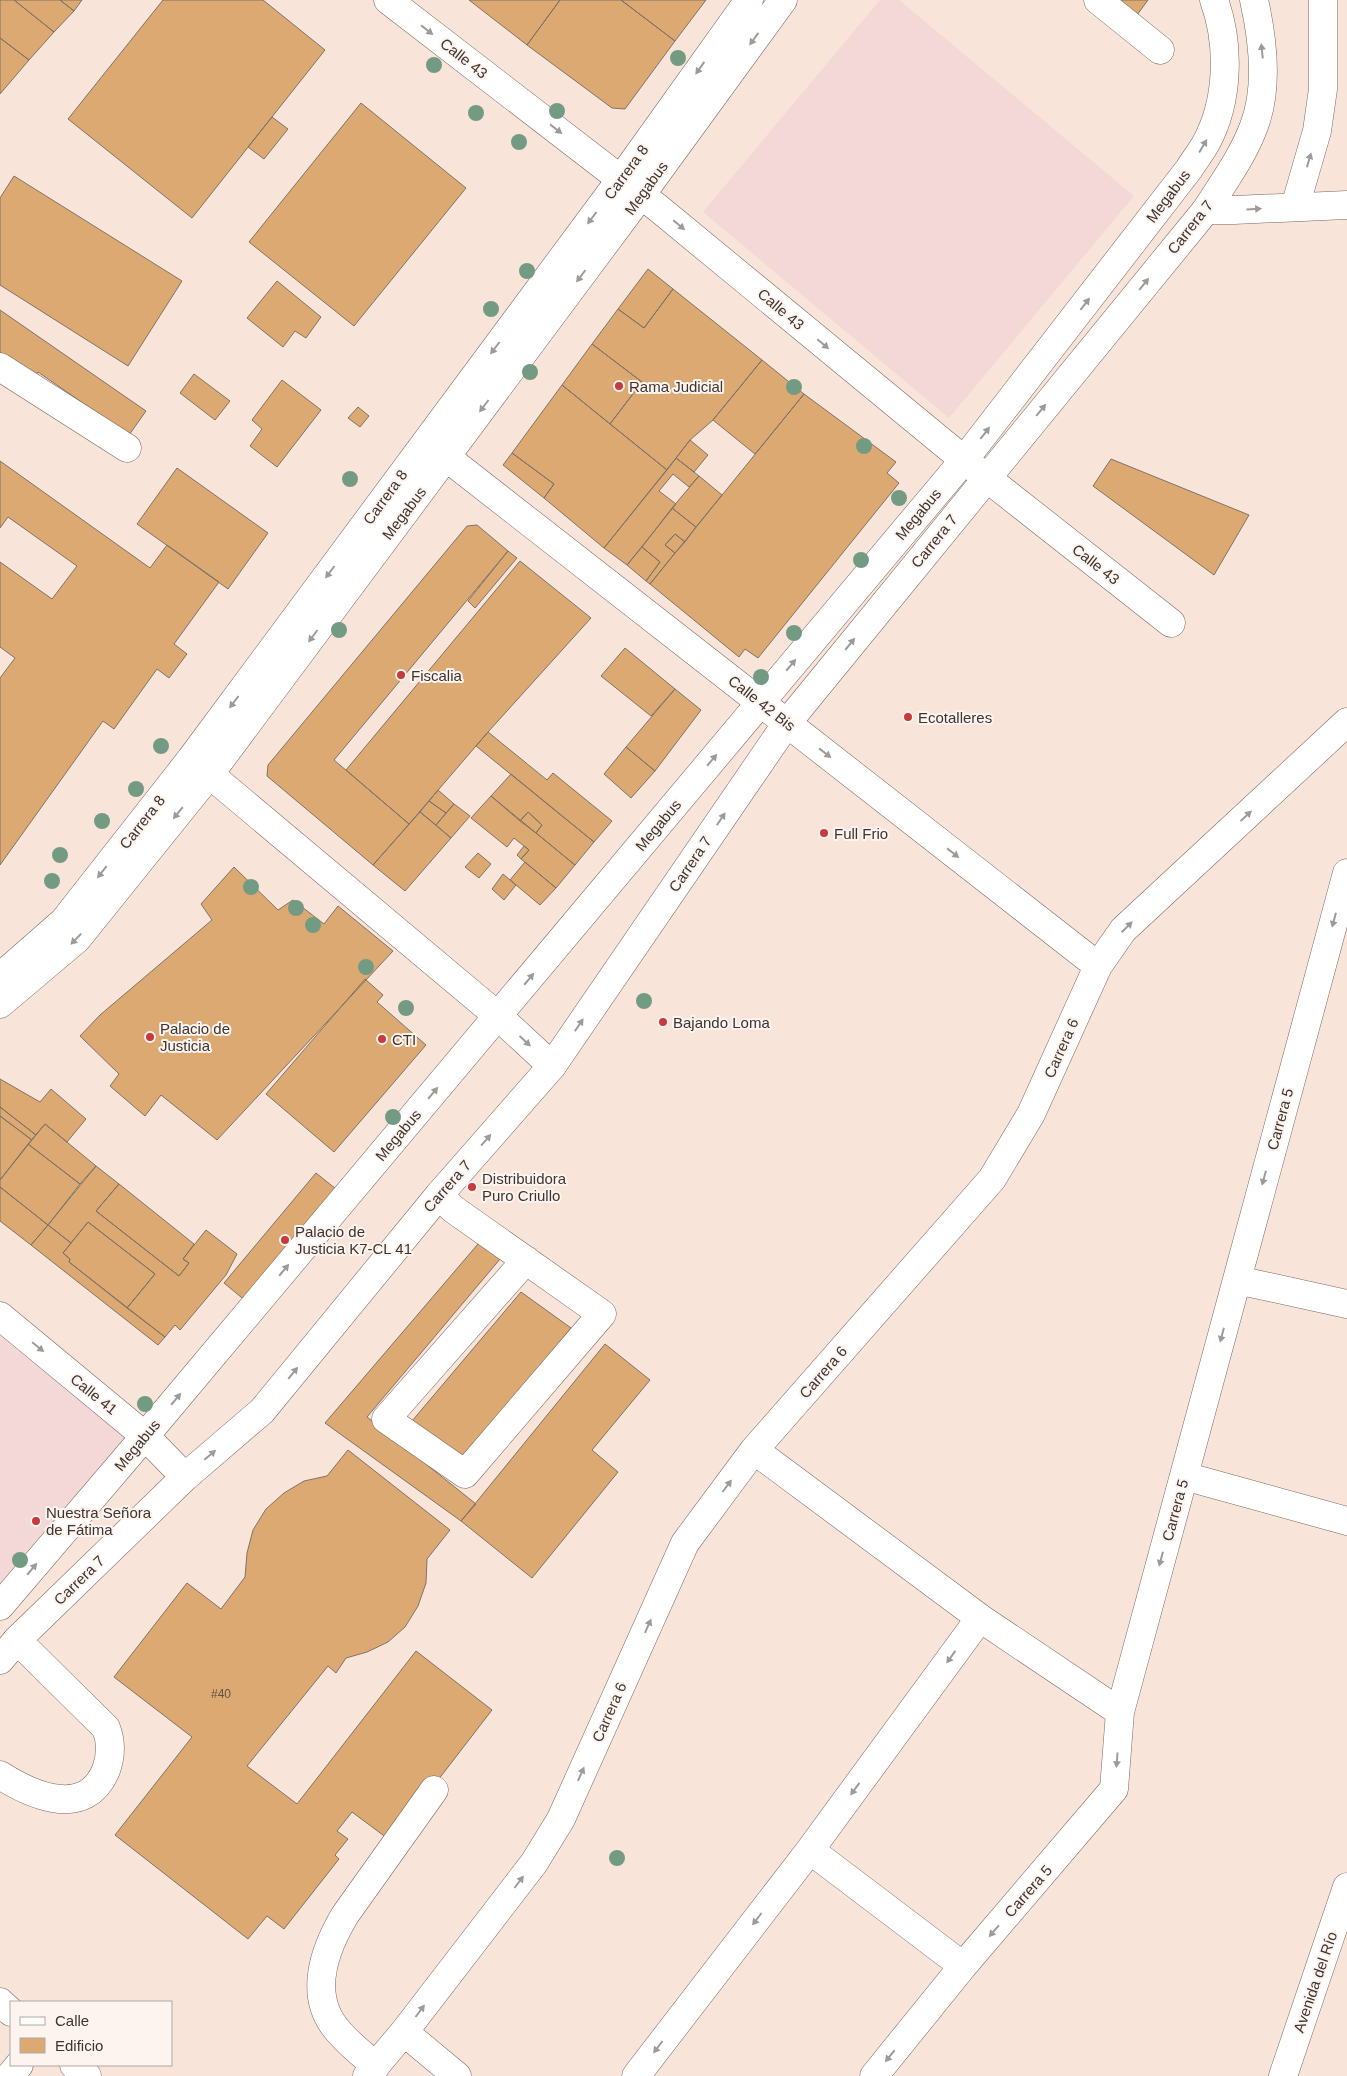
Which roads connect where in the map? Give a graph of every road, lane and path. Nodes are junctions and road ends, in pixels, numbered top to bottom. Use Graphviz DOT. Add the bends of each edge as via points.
graph roads {
  1 [pos="388,0"];
  2 [pos="749,0"];
  3 [pos="783,0"];
  4 [pos="1098,0"];
  5 [pos="1214,0"];
  6 [pos="1254,0"];
  7 [pos="1323,0"];
  8 [pos="1160,50"];
  9 [pos="631,187"];
  10 [pos="1347,205"];
  11 [pos="1295,207"];
  12 [pos="1206,210"];
  13 [pos="0,367"];
  14 [pos="127,448"];
  15 [pos="435,450"];
  16 [pos="964,460"];
  17 [pos="986,476"];
  18 [pos="1171,623"];
  19 [pos="760,702"];
  20 [pos="1347,722"];
  21 [pos="786,723"];
  22 [pos="200,767"];
  23 [pos="1347,873"];
  24 [pos="1098,966"];
  25 [pos="0,977"];
  26 [pos="0,1004"];
  27 [pos="498,1016"];
  28 [pos="552,1066"];
  29 [pos="439,1195"];
  30 [pos="526,1260"];
  31 [pos="1237,1280"];
  32 [pos="1347,1304"];
  33 [pos="0,1316"];
  34 [pos="145,1436"];
  35 [pos="754,1450"];
  36 [pos="1184,1476"];
  37 [pos="185,1477"];
  38 [pos="1347,1521"];
  39 [pos="0,1606"];
  40 [pos="980,1618"];
  41 [pos="17,1640"];
  42 [pos="0,1660"];
  43 [pos="1120,1712"];
  44 [pos="0,1775"];
  45 [pos="434,1790"];
  46 [pos="810,1850"];
  47 [pos="1347,1887"];
  48 [pos="963,1966"];
  49 [pos="0,2002"];
  50 [pos="10,2011"];
  51 [pos="404,2032"];
  52 [pos="18,2066"];
  53 [pos="75,2066"];
  54 [pos="372,2071"];
  55 [pos="10,2076"];
  56 [pos="87,2076"];
  57 [pos="457,2076"];
  58 [pos="636,2076"];
  59 [pos="874,2076"];
  60 [pos="1283,2076"];
  1 -- 9 [label="street, Calle 43, one-way"];
  2 -- 9 [label="street, Carrera 8, one-way"];
  3 -- 9 [label="street, Megabus, one-way"];
  4 -- 8 [label="street"];
  16 -- 5 [label="street, Megabus, one-way" via="1183,177 1206,142 1218,112 1224,81 1225,49"];
  12 -- 6 [label="street, Carrera 7, one-way" via="1243,152 1261,100 1264,66"];
  11 -- 7 [label="street, one-way" via="1317,131 1323,89"];
  9 -- 15 [label="street, Carrera 8, one-way"];
  9 -- 16 [label="street, Calle 43, one-way"];
  10 -- 11 [label="street"];
  12 -- 11 [label="street, one-way"];
  17 -- 12 [label="street, Carrera 7, one-way"];
  13 -- 14 [label="street"];
  15 -- 19 [label="street, Calle 42 Bis"];
  15 -- 22 [label="street, Carrera 8, one-way"];
  16 -- 17 [label="street, Calle 43"];
  19 -- 16 [label="street, Megabus, one-way"];
  17 -- 18 [label="street, Calle 43"];
  21 -- 17 [label="street, Carrera 7, one-way"];
  19 -- 21 [label="street, Calle 42 Bis"];
  27 -- 19 [label="street, Megabus, one-way"];
  24 -- 20 [label="street, Carrera 6, one-way" via="1123,930"];
  21 -- 24 [label="street, Calle 42 Bis, one-way"];
  28 -- 21 [label="street, Carrera 7, one-way"];
  22 -- 25 [label="street, Carrera 8, one-way" via="64,921"];
  22 -- 26 [label="street, one-way" via="77,939"];
  22 -- 27 [label="street"];
  23 -- 31 [label="street, Carrera 5, one-way"];
  24 -- 35 [label="street, Carrera 6" via="1031,1114 992,1179"];
  27 -- 28 [label="street, one-way"];
  34 -- 27 [label="street, Megabus, one-way"];
  29 -- 28 [label="street, Carrera 7, one-way"];
  29 -- 30 [label="street" via="453,1209"];
  37 -- 29 [label="street, Carrera 7, one-way" via="262,1411"];
  30 -- 30 [label="street" via="602,1314 465,1474 386,1419"];
  31 -- 32 [label="street"];
  31 -- 36 [label="street, Carrera 5, one-way"];
  33 -- 34 [label="street, Calle 41, one-way"];
  34 -- 37 [label="street, Calle 41"];
  39 -- 34 [label="street, Megabus, one-way"];
  35 -- 40 [label="street"];
  51 -- 35 [label="street, Carrera 6, one-way" via="534,1863 561,1819 684,1544"];
  36 -- 38 [label="street"];
  36 -- 43 [label="street, Carrera 5, one-way"];
  37 -- 41 [label="street, Carrera 7"];
  40 -- 43 [label="street"];
  40 -- 46 [label="street, one-way"];
  41 -- 42 [label="street, Carrera 7"];
  41 -- 44 [label="street" via="106,1728 111,1757 101,1782 86,1795 58,1800 20,1788"];
  43 -- 48 [label="street, Carrera 5, one-way" via="1114,1789"];
  45 -- 54 [label="street" via="345,1915 324,1958 320,1977 329,2019"];
  46 -- 48 [label="street"];
  46 -- 58 [label="street, one-way"];
  47 -- 60 [label="street, Avenida del Río"];
  48 -- 59 [label="street, Carrera 5, one-way"];
  49 -- 50 [label="street"];
  51 -- 54 [label="street, Carrera 6"];
  51 -- 57 [label="street"];
  52 -- 55 [label="street"];
  53 -- 56 [label="street"];
}
